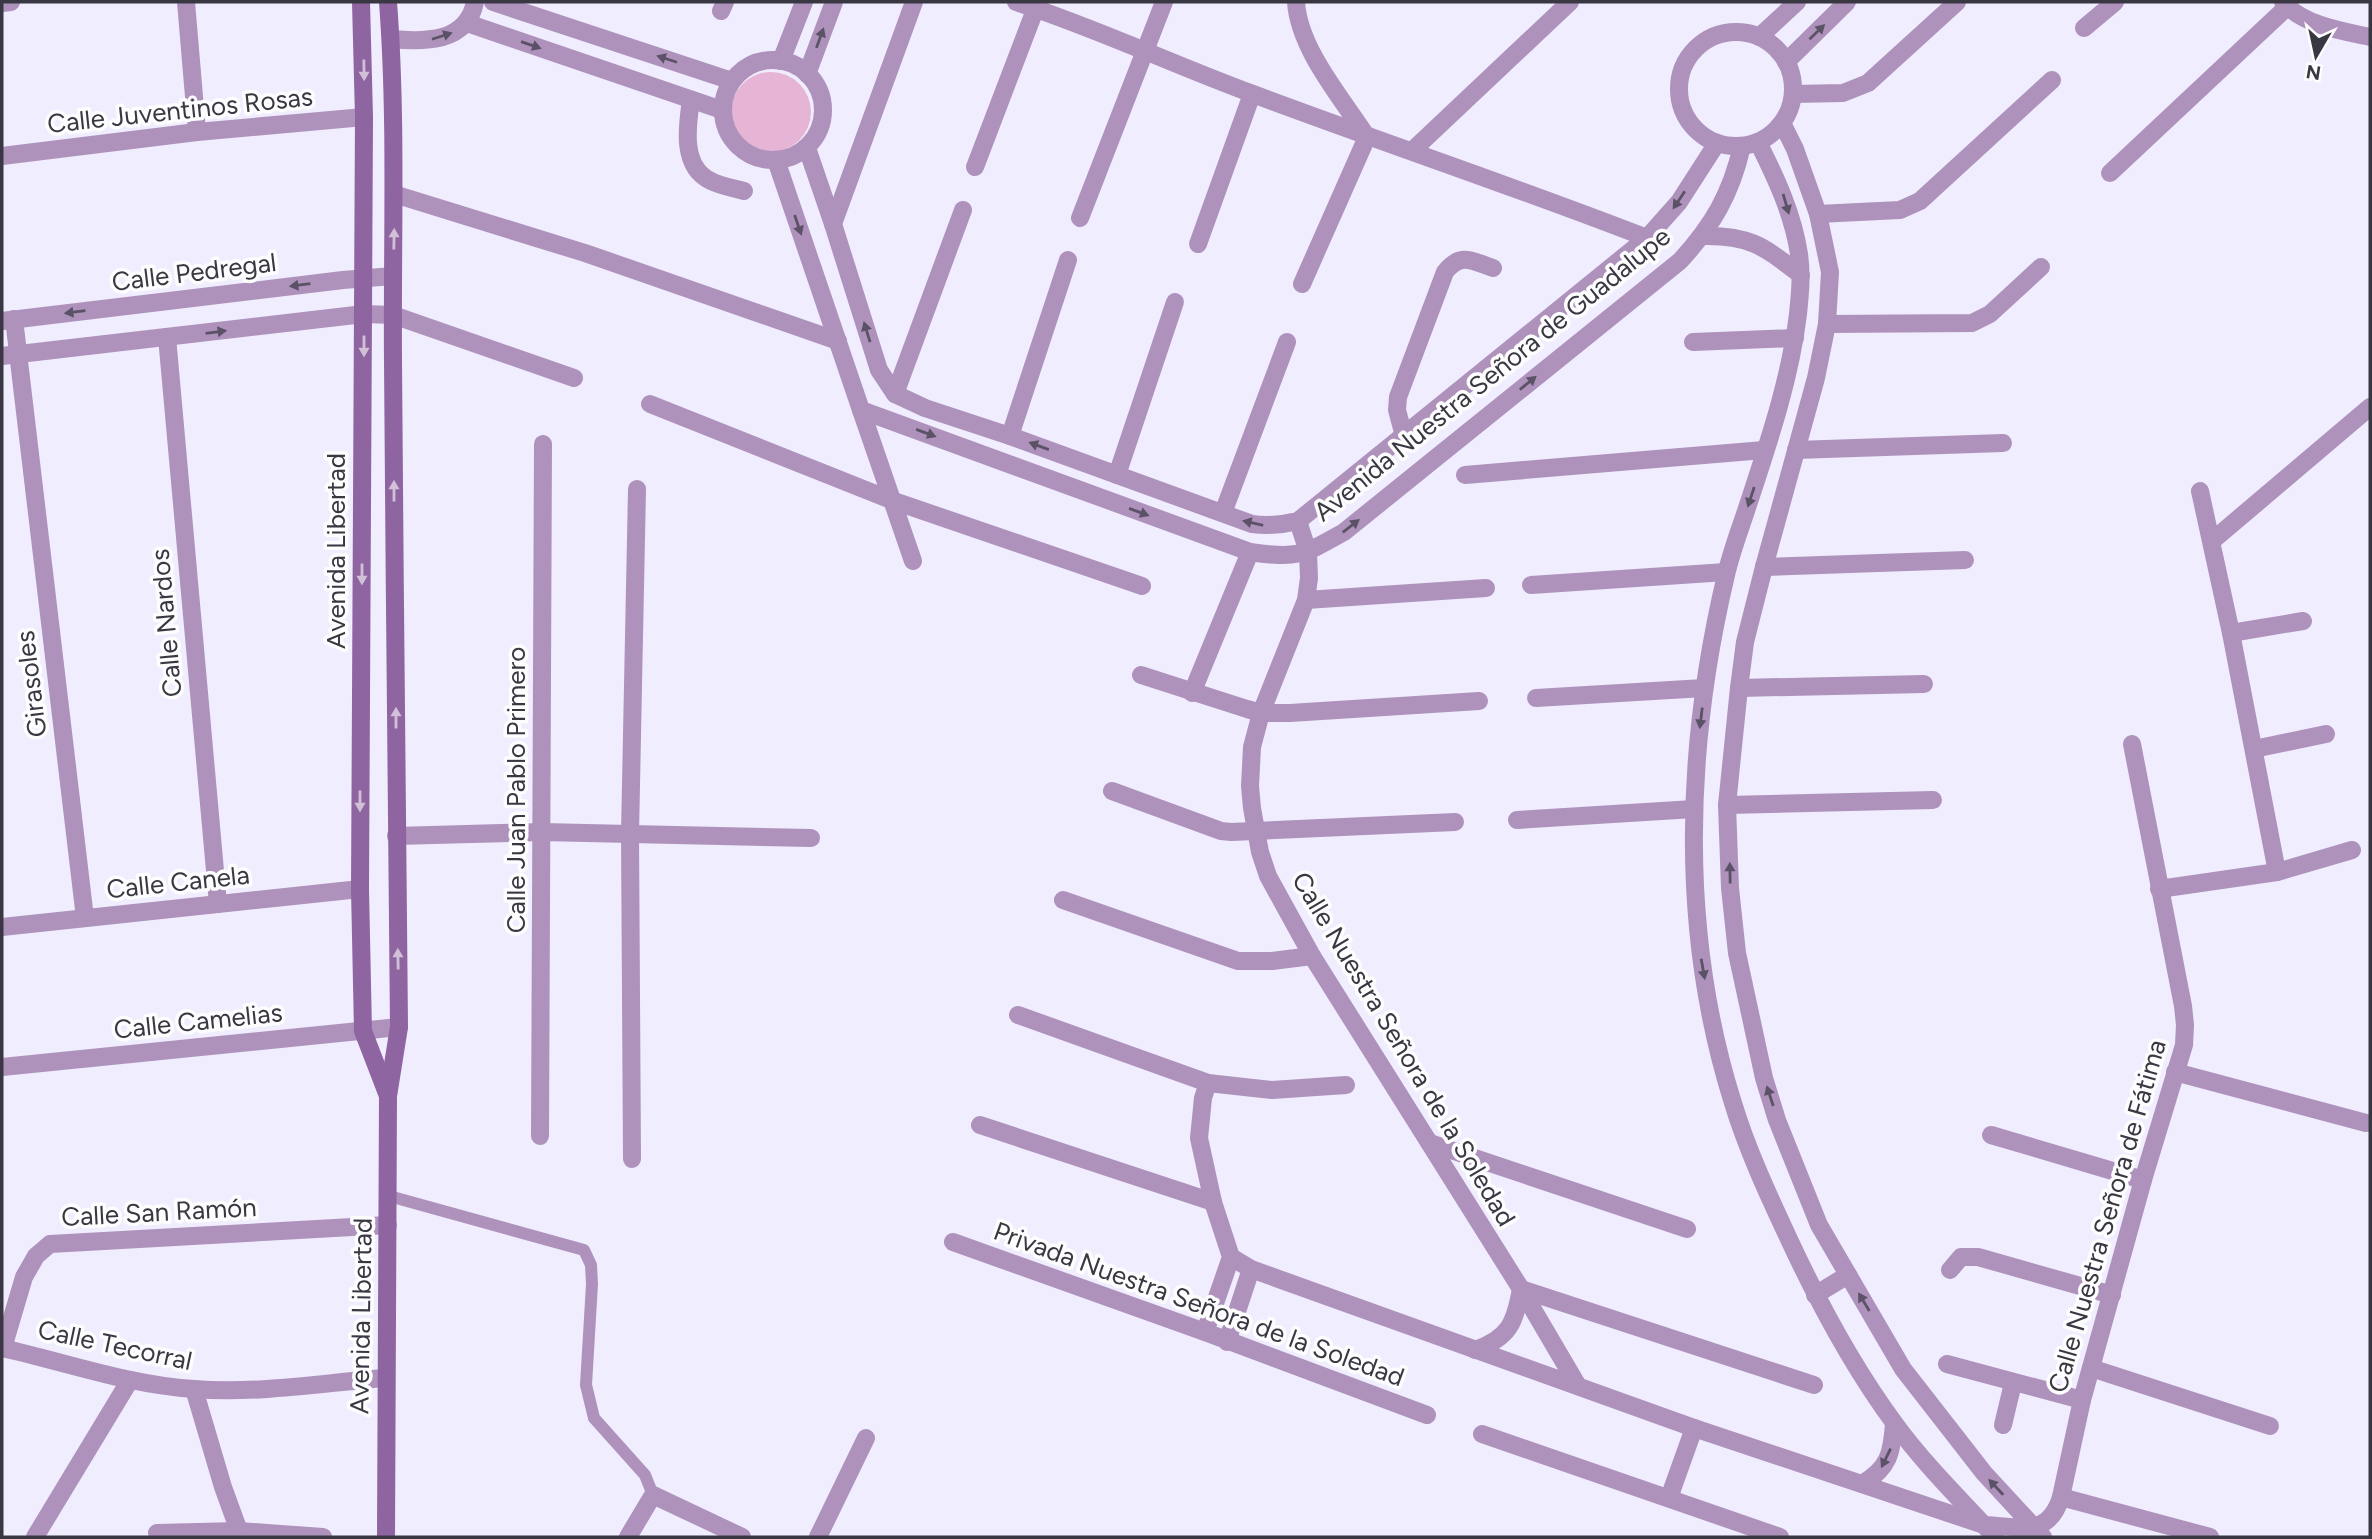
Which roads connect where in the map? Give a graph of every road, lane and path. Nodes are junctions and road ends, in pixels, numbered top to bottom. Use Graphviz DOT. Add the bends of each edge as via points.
graph roads {
  1 [pos="11,2"];
  2 [pos="186,2"];
  3 [pos="361,2"];
  4 [pos="388,2"];
  5 [pos="475,2"];
  6 [pos="493,2"];
  7 [pos="804,2"];
  8 [pos="834,2"];
  9 [pos="914,2"];
  10 [pos="1016,2"];
  11 [pos="1164,2"];
  12 [pos="1296,2"];
  13 [pos="1570,2"];
  14 [pos="1797,2"];
  15 [pos="1847,2"];
  16 [pos="1957,2"];
  17 [pos="2115,2"];
  18 [pos="2,3"];
  19 [pos="2285,4"];
  20 [pos="1037,5"];
  21 [pos="467,23"];
  22 [pos="2084,28"];
  23 [pos="1759,37"];
  24 [pos="2370,37"];
  25 [pos="391,39"];
  26 [pos="1146,52"];
  27 [pos="781,61"];
  28 [pos="1786,62"];
  29 [pos="807,74"];
  30 [pos="732,80"];
  31 [pos="2052,80"];
  32 [pos="1252,94"];
  33 [pos="1793,94"];
  34 [pos="691,100"];
  35 [pos="722,110"];
  36 [pos="364,117"];
  37 [pos="1782,123"];
  38 [pos="197,132"];
  39 [pos="1367,137"];
  40 [pos="1717,142"];
  41 [pos="1750,144"];
  42 [pos="807,148"];
  43 [pos="1412,151"];
  44 [pos="2,156"];
  45 [pos="776,160"];
  46 [pos="975,167"];
  47 [pos="2110,173"];
  48 [pos="744,191"];
  49 [pos="394,194"];
  50 [pos="963,209"];
  51 [pos="1818,214"];
  52 [pos="1080,218"];
  53 [pos="833,223"];
  54 [pos="1703,236"];
  55 [pos="1647,238"];
  56 [pos="1198,244"];
  57 [pos="1068,260"];
  58 [pos="2041,267"];
  59 [pos="1493,268"];
  60 [pos="1801,275"];
  61 [pos="393,276"];
  62 [pos="363,278"];
  63 [pos="1302,284"];
  64 [pos="1175,302"];
  65 [pos="364,314"];
  66 [pos="393,316"];
  67 [pos="8,320"];
  68 [pos="1827,324"];
  69 [pos="167,338"];
  70 [pos="1795,338"];
  71 [pos="838,341"];
  72 [pos="1287,342"];
  73 [pos="1693,342"];
  74 [pos="10,356"];
  75 [pos="574,378"];
  76 [pos="895,394"];
  77 [pos="650,404"];
  78 [pos="2370,407"];
  79 [pos="861,410"];
  80 [pos="1010,436"];
  81 [pos="1404,436"];
  82 [pos="2003,443"];
  83 [pos="543,444"];
  84 [pos="1765,450"];
  85 [pos="1796,450"];
  86 [pos="1117,475"];
  87 [pos="1465,475"];
  88 [pos="637,489"];
  89 [pos="2200,491"];
  90 [pos="891,500"];
  91 [pos="1223,513"];
  92 [pos="1298,521"];
  93 [pos="2212,541"];
  94 [pos="1250,552"];
  95 [pos="1308,552"];
  96 [pos="1965,560"];
  97 [pos="913,561"];
  98 [pos="1764,567"];
  99 [pos="1726,572"];
  100 [pos="1531,585"];
  101 [pos="1142,586"];
  102 [pos="1486,588"];
  103 [pos="1306,600"];
  104 [pos="2303,621"];
  105 [pos="2231,633"];
  106 [pos="1141,675"];
  107 [pos="1924,684"];
  108 [pos="1704,688"];
  109 [pos="1739,688"];
  110 [pos="1192,693"];
  111 [pos="1536,698"];
  112 [pos="1479,701"];
  113 [pos="1261,713"];
  114 [pos="2326,734"];
  115 [pos="2132,744"];
  116 [pos="2254,750"];
  117 [pos="1112,791"];
  118 [pos="1933,800"];
  119 [pos="1727,805"];
  120 [pos="1694,809"];
  121 [pos="1517,820"];
  122 [pos="1455,822"];
  123 [pos="542,832"];
  124 [pos="1255,832"];
  125 [pos="630,834"];
  126 [pos="397,836"];
  127 [pos="811,838"];
  128 [pos="2351,850"];
  129 [pos="2277,872"];
  130 [pos="359,889"];
  131 [pos="2159,889"];
  132 [pos="1063,900"];
  133 [pos="218,904"];
  134 [pos="85,918"];
  135 [pos="2,927"];
  136 [pos="1312,956"];
  137 [pos="1018,1015"];
  138 [pos="399,1027"];
  139 [pos="363,1031"];
  140 [pos="2,1067"];
  141 [pos="2175,1072"];
  142 [pos="1208,1083"];
  143 [pos="1346,1085"];
  144 [pos="388,1096"];
  145 [pos="2366,1123"];
  146 [pos="980,1125"];
  147 [pos="1991,1135"];
  148 [pos="540,1136"];
  149 [pos="1430,1143"];
  150 [pos="632,1159"];
  151 [pos="2143,1180"];
  152 [pos="389,1196"];
  153 [pos="1213,1202"];
  154 [pos="388,1225"];
  155 [pos="1687,1229"];
  156 [pos="953,1242"];
  157 [pos="1231,1257"];
  158 [pos="1251,1269"];
  159 [pos="1950,1270"];
  160 [pos="1848,1275"];
  161 [pos="1521,1289"];
  162 [pos="1815,1295"];
  163 [pos="2112,1295"];
  164 [pos="1205,1332"];
  165 [pos="1227,1342"];
  166 [pos="2,1348"];
  167 [pos="1475,1350"];
  168 [pos="1947,1364"];
  169 [pos="2091,1368"];
  170 [pos="385,1378"];
  171 [pos="130,1380"];
  172 [pos="2013,1383"];
  173 [pos="1578,1385"];
  174 [pos="1814,1385"];
  175 [pos="194,1390"];
  176 [pos="2082,1401"];
  177 [pos="1427,1415"];
  178 [pos="1894,1423"];
  179 [pos="2003,1425"];
  180 [pos="2270,1426"];
  181 [pos="1694,1428"];
  182 [pos="1482,1434"];
  183 [pos="866,1438"];
  184 [pos="1862,1484"];
  185 [pos="653,1495"];
  186 [pos="2061,1497"];
  187 [pos="1669,1498"];
  188 [pos="239,1531"];
  189 [pos="2038,1532"];
  190 [pos="157,1533"];
  191 [pos="1986,1533"];
  192 [pos="35,1537"];
  193 [pos="323,1537"];
  194 [pos="386,1537"];
  195 [pos="628,1537"];
  196 [pos="743,1537"];
  197 [pos="818,1537"];
  198 [pos="1780,1537"];
  199 [pos="2210,1537"];
  1 -- 18 [label="street"];
  2 -- 38 [label="street"];
  3 -- 36 [label="main road, Avenida Libertad, one-way"];
  4 -- 25 [label="main road, Avenida Libertad"];
  5 -- 21 [label="street"];
  30 -- 6 [label="street, one-way"];
  7 -- 27 [label="street"];
  29 -- 8 [label="street, one-way"];
  9 -- 53 [label="street"];
  10 -- 20 [label="street"];
  11 -- 26 [label="street"];
  12 -- 39 [label="street" via="1308,46"];
  13 -- 43 [label="street"];
  14 -- 23 [label="street"];
  28 -- 15 [label="street, one-way"];
  16 -- 33 [label="street" via="1868,83 1843,93"];
  17 -- 22 [label="street"];
  19 -- 24 [label="street" via="2315,22"];
  19 -- 47 [label="street"];
  20 -- 26 [label="street"];
  20 -- 46 [label="street"];
  25 -- 21 [label="street, one-way" via="438,39"];
  21 -- 34 [label="street, one-way"];
  23 -- 28 [label="street"];
  23 -- 40 [label="street" via="1721,34 1703,42 1680,72 1678,92 1685,115"];
  25 -- 49 [label="main road, Avenida Libertad"];
  26 -- 32 [label="street"];
  26 -- 52 [label="street"];
  27 -- 29 [label="street"];
  27 -- 30 [label="street" via="754,63"];
  28 -- 33 [label="street"];
  29 -- 42 [label="street" via="823,102 823,119"];
  30 -- 35 [label="street"];
  31 -- 51 [label="street" via="1920,201 1900,210"];
  32 -- 39 [label="street"];
  32 -- 56 [label="street"];
  33 -- 37 [label="street"];
  34 -- 35 [label="street"];
  34 -- 48 [label="street" via="688,135 695,169 710,181"];
  35 -- 45 [label="street" via="724,127 733,141 745,152"];
  36 -- 38 [label="street, Calle Juventinos Rosas"];
  36 -- 62 [label="main road, Avenida Libertad"];
  37 -- 41 [label="street"];
  37 -- 51 [label="street"];
  38 -- 44 [label="street, Calle Juventinos Rosas"];
  39 -- 43 [label="street"];
  39 -- 63 [label="street"];
  40 -- 41 [label="street"];
  40 -- 55 [label="street, Avenida Nuestra Señora de Guadalupe, one-way" via="1679,202"];
  41 -- 54 [label="street, Avenida Nuestra Señora de Guadalupe"];
  41 -- 60 [label="street, one-way" via="1784,196"];
  42 -- 45 [label="street"];
  42 -- 53 [label="street"];
  43 -- 55 [label="street"];
  45 -- 71 [label="street, one-way"];
  61 -- 49 [label="main road, Avenida Libertad, one-way"];
  49 -- 71 [label="street" via="585,253"];
  50 -- 76 [label="street"];
  51 -- 68 [label="street" via="1830,272"];
  76 -- 53 [label="street, one-way" via="879,370"];
  54 -- 60 [label="street" via="1744,239 1768,249"];
  95 -- 54 [label="street, Avenida Nuestra Señora de Guadalupe, one-way" via="1345,532 1679,261"];
  55 -- 81 [label="street, Avenida Nuestra Señora de Guadalupe"];
  57 -- 80 [label="street"];
  58 -- 68 [label="street" via="1990,314 1972,323"];
  59 -- 81 [label="street" via="1464,259 1456,260 1445,272 1398,397"];
  60 -- 70 [label="street"];
  61 -- 62 [label="street, Calle Pedregal"];
  61 -- 66 [label="main road, Avenida Libertad"];
  62 -- 65 [label="main road, Avenida Libertad"];
  62 -- 67 [label="street, Calle Pedregal, one-way"];
  64 -- 86 [label="street"];
  65 -- 66 [label="street"];
  69 -- 65 [label="street, one-way"];
  65 -- 130 [label="main road, Avenida Libertad, one-way"];
  66 -- 75 [label="street"];
  126 -- 66 [label="main road, Avenida Libertad, one-way"];
  67 -- 74 [label="street, Girasoles"];
  68 -- 85 [label="street"];
  69 -- 74 [label="street"];
  69 -- 133 [label="street, Calle Nardos"];
  70 -- 73 [label="street"];
  70 -- 84 [label="street"];
  71 -- 79 [label="street"];
  72 -- 91 [label="street"];
  74 -- 134 [label="street, Girasoles"];
  76 -- 80 [label="street, Avenida Nuestra Señora de Guadalupe"];
  77 -- 90 [label="street"];
  78 -- 93 [label="street"];
  79 -- 90 [label="street"];
  79 -- 94 [label="street, Avenida Nuestra Señora de Guadalupe, one-way"];
  86 -- 80 [label="street, Avenida Nuestra Señora de Guadalupe, one-way"];
  81 -- 92 [label="street, Avenida Nuestra Señora de Guadalupe"];
  82 -- 85 [label="street"];
  83 -- 123 [label="street, Calle Juan Pablo Primero"];
  84 -- 87 [label="street"];
  84 -- 99 [label="street, one-way"];
  85 -- 98 [label="street"];
  86 -- 91 [label="street, Avenida Nuestra Señora de Guadalupe"];
  88 -- 125 [label="street"];
  89 -- 93 [label="street"];
  90 -- 97 [label="street"];
  90 -- 101 [label="street"];
  92 -- 91 [label="street, Avenida Nuestra Señora de Guadalupe, one-way" via="1259,525"];
  92 -- 95 [label="street, Calle Nuestra Señora de la Soledad"];
  93 -- 105 [label="street"];
  94 -- 95 [label="street, Avenida Nuestra Señora de Guadalupe" via="1293,556"];
  94 -- 110 [label="street"];
  95 -- 103 [label="street, Calle Nuestra Señora de la Soledad"];
  96 -- 98 [label="street"];
  98 -- 109 [label="street"];
  99 -- 100 [label="street"];
  99 -- 108 [label="street"];
  102 -- 103 [label="street"];
  103 -- 113 [label="street, Calle Nuestra Señora de la Soledad"];
  104 -- 105 [label="street"];
  105 -- 116 [label="street"];
  106 -- 110 [label="street"];
  107 -- 109 [label="street"];
  108 -- 111 [label="street"];
  108 -- 120 [label="street, one-way"];
  109 -- 119 [label="street"];
  110 -- 113 [label="street"];
  112 -- 113 [label="street"];
  113 -- 124 [label="street, Calle Nuestra Señora de la Soledad" via="1251,765"];
  114 -- 116 [label="street"];
  115 -- 131 [label="street, Calle Nuestra Señora de Fátima"];
  116 -- 129 [label="street"];
  117 -- 124 [label="street" via="1221,831"];
  118 -- 119 [label="street"];
  160 -- 119 [label="street, one-way" via="1819,1225 1764,1079 1737,953"];
  120 -- 121 [label="street"];
  120 -- 162 [label="street, one-way" via="1694,890 1702,963 1722,1062 1762,1184"];
  122 -- 124 [label="street"];
  123 -- 125 [label="street"];
  123 -- 126 [label="street"];
  123 -- 148 [label="street, Calle Juan Pablo Primero"];
  124 -- 136 [label="street, Calle Nuestra Señora de la Soledad" via="1268,876"];
  125 -- 127 [label="street"];
  125 -- 150 [label="street"];
  138 -- 126 [label="main road, Avenida Libertad, one-way"];
  128 -- 129 [label="street"];
  129 -- 131 [label="street"];
  130 -- 133 [label="street, Calle Canela"];
  130 -- 139 [label="main road, Avenida Libertad"];
  131 -- 141 [label="street, Calle Nuestra Señora de Fátima" via="2185,1025 2185,1045"];
  132 -- 136 [label="street" via="1238,961"];
  133 -- 134 [label="street, Calle Canela"];
  134 -- 135 [label="street, Calle Canela"];
  136 -- 149 [label="street, Calle Nuestra Señora de la Soledad"];
  137 -- 142 [label="street"];
  138 -- 139 [label="street, Calle Camelias"];
  138 -- 144 [label="main road, Avenida Libertad"];
  139 -- 140 [label="street, Calle Camelias"];
  139 -- 144 [label="main road, Avenida Libertad"];
  141 -- 145 [label="street"];
  141 -- 151 [label="street, Calle Nuestra Señora de Fátima"];
  142 -- 143 [label="street" via="1272,1090"];
  142 -- 153 [label="street" via="1199,1138"];
  144 -- 152 [label="main road, Avenida Libertad"];
  146 -- 153 [label="street"];
  147 -- 151 [label="street"];
  149 -- 155 [label="street"];
  149 -- 161 [label="street, Calle Nuestra Señora de la Soledad"];
  151 -- 163 [label="street, Calle Nuestra Señora de Fátima"];
  152 -- 154 [label="main road, Avenida Libertad"];
  152 -- 185 [label="lane" via="584,1250 591,1265 586,1385 594,1418 645,1475"];
  153 -- 157 [label="street"];
  154 -- 166 [label="street, Calle San Ramón" via="50,1244 36,1256 24,1277"];
  154 -- 170 [label="main road, Avenida Libertad"];
  156 -- 164 [label="street, Privada Nuestra Señora de la Soledad"];
  157 -- 158 [label="street"];
  157 -- 164 [label="street"];
  158 -- 165 [label="street"];
  158 -- 167 [label="street"];
  159 -- 163 [label="street" via="1961,1257 1978,1256"];
  160 -- 162 [label="street"];
  189 -- 160 [label="street, one-way" via="1954,1438 1903,1369"];
  161 -- 167 [label="street" via="1508,1329 1495,1342"];
  161 -- 173 [label="street, Calle Nuestra Señora de la Soledad"];
  161 -- 174 [label="street"];
  162 -- 178 [label="street"];
  163 -- 169 [label="street, Calle Nuestra Señora de Fátima"];
  164 -- 165 [label="street, Privada Nuestra Señora de la Soledad"];
  165 -- 177 [label="street, Privada Nuestra Señora de la Soledad"];
  166 -- 171 [label="street, Calle Tecorral"];
  167 -- 173 [label="street"];
  168 -- 172 [label="street"];
  169 -- 176 [label="street, Calle Nuestra Señora de Fátima"];
  169 -- 180 [label="street"];
  170 -- 175 [label="street, Calle Tecorral"];
  170 -- 194 [label="main road, Avenida Libertad"];
  171 -- 175 [label="street, Calle Tecorral"];
  171 -- 192 [label="street"];
  172 -- 176 [label="street"];
  172 -- 179 [label="street"];
  173 -- 181 [label="street"];
  175 -- 188 [label="street"];
  176 -- 186 [label="street, Calle Nuestra Señora de Fátima"];
  178 -- 184 [label="street, one-way" via="1887,1462"];
  178 -- 191 [label="street"];
  181 -- 184 [label="street"];
  181 -- 187 [label="street"];
  182 -- 187 [label="street"];
  183 -- 197 [label="street"];
  184 -- 191 [label="street"];
  185 -- 195 [label="street"];
  185 -- 196 [label="street"];
  186 -- 189 [label="street, Calle Nuestra Señora de Fátima" via="2052,1518"];
  186 -- 199 [label="street"];
  187 -- 198 [label="street"];
  188 -- 190 [label="street"];
  188 -- 193 [label="street"];
  189 -- 191 [label="street"];
}
